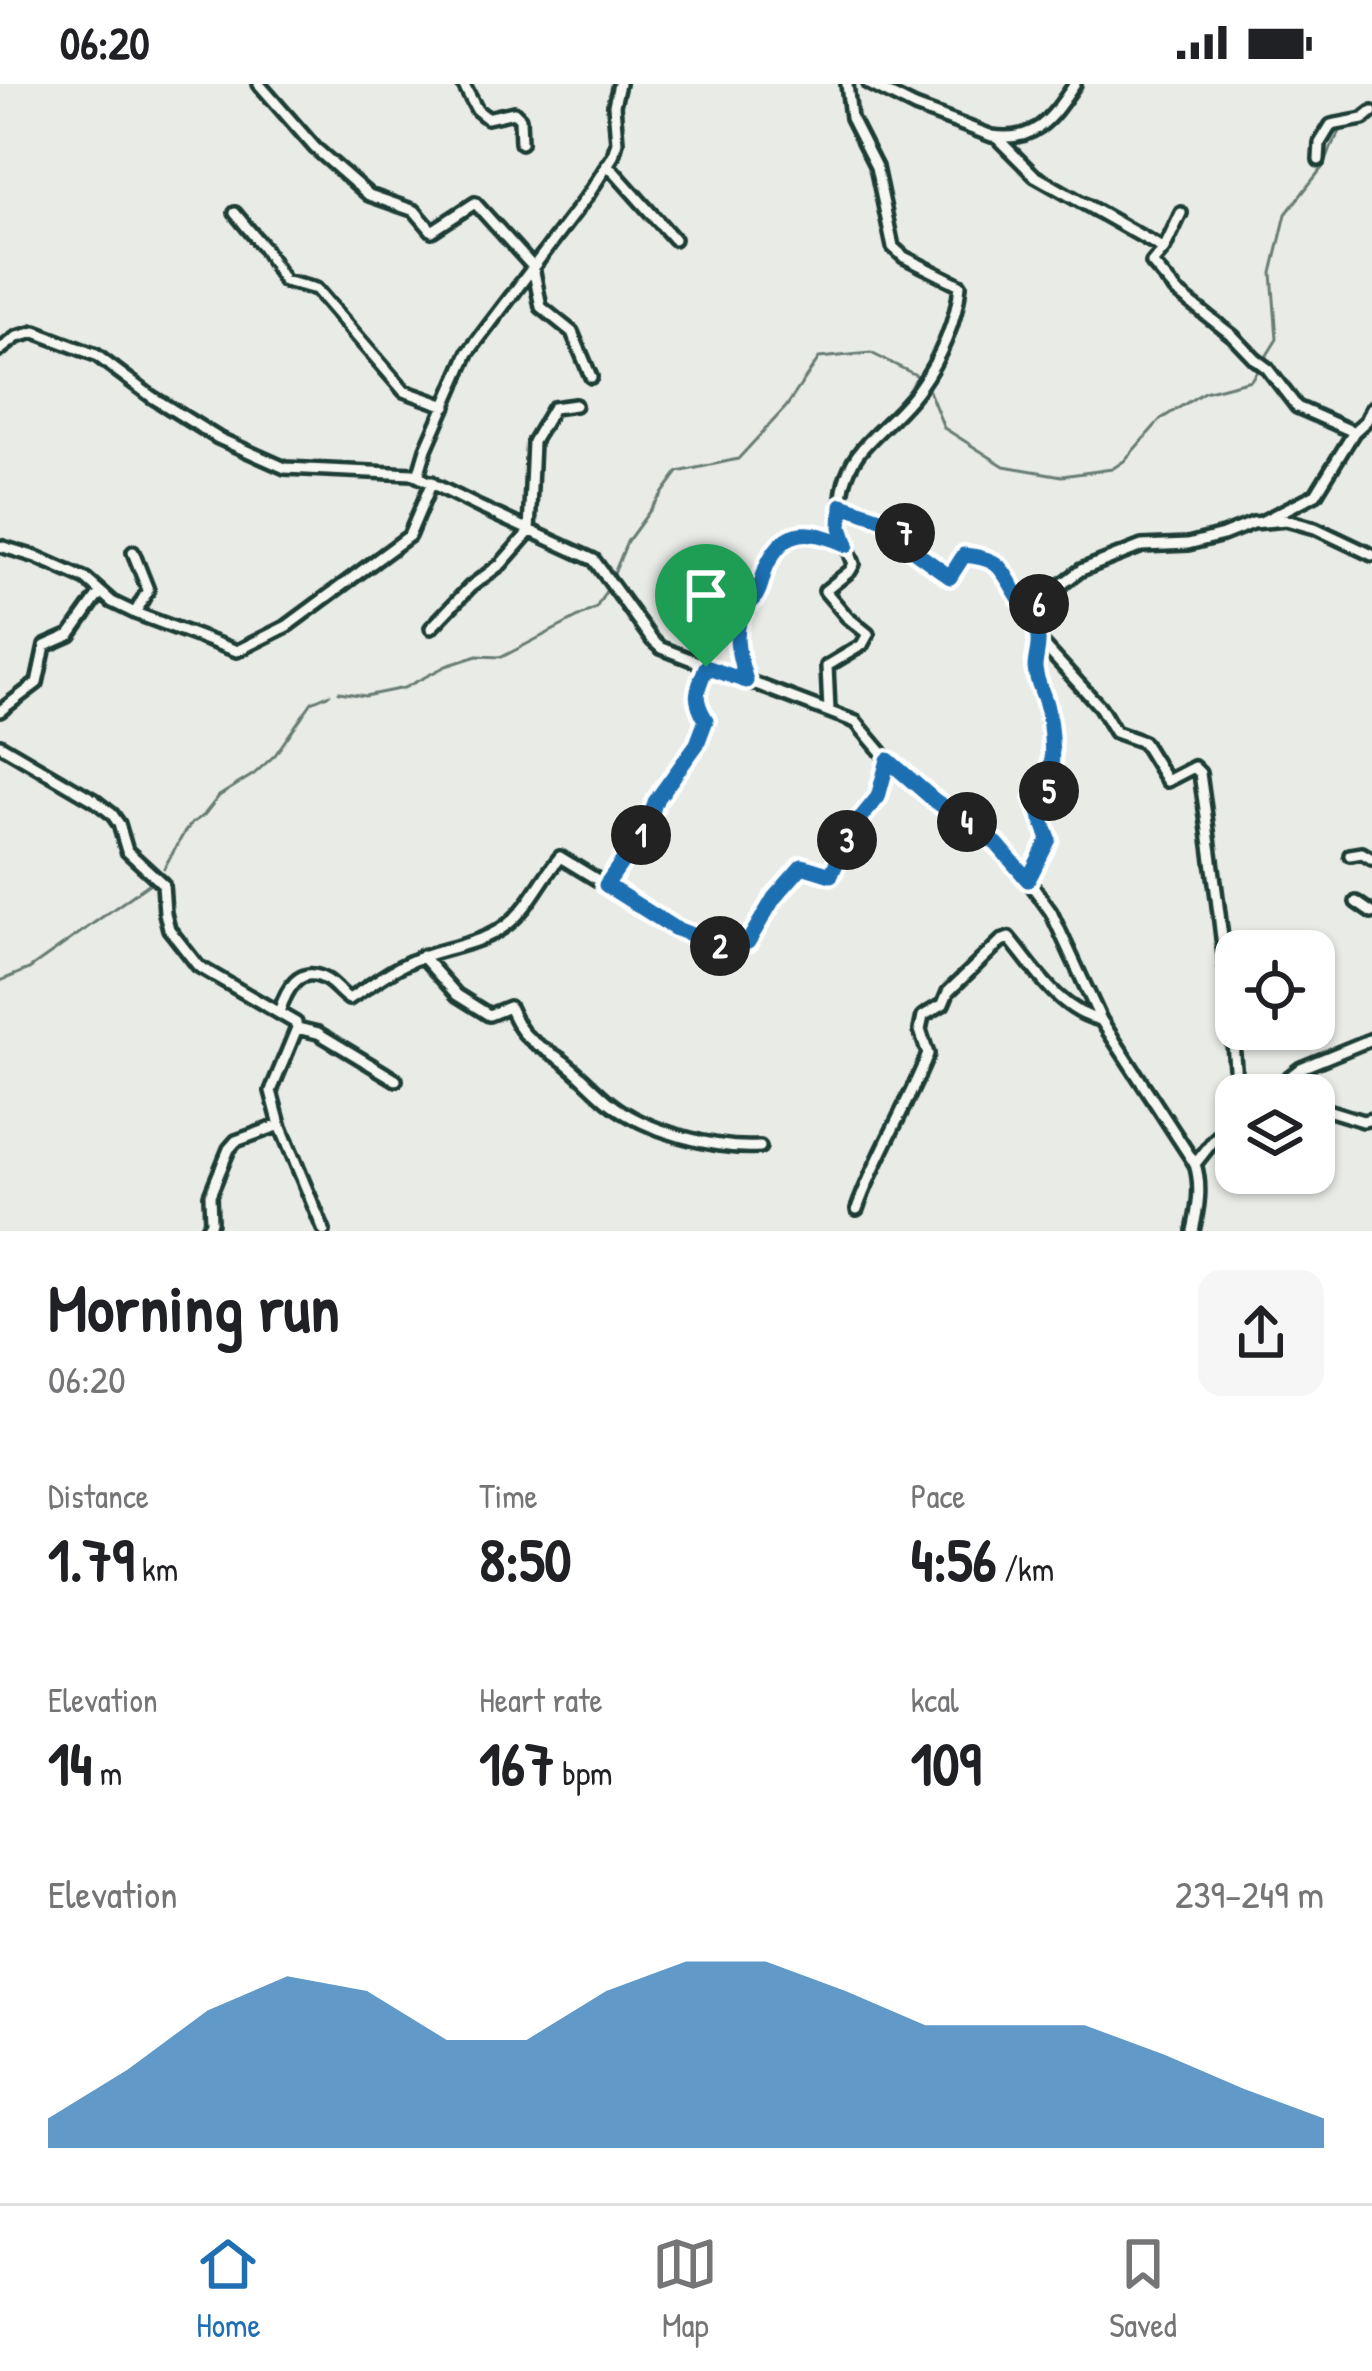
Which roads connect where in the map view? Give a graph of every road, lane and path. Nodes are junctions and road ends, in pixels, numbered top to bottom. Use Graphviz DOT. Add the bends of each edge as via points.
graph roads {
  1 [pos="259,84"];
  2 [pos="463,84"];
  3 [pos="619,84"];
  4 [pos="848,84"];
  5 [pos="869,84"];
  6 [pos="1076,84"];
  7 [pos="1372,112"];
  8 [pos="996,137"];
  9 [pos="521,143"];
  10 [pos="1319,160"];
  11 [pos="607,164"];
  12 [pos="235,213"];
  13 [pos="1181,213"];
  14 [pos="674,239"];
  15 [pos="1164,249"];
  16 [pos="533,267"];
  17 [pos="0,350"];
  18 [pos="591,377"];
  19 [pos="575,405"];
  20 [pos="446,406"];
  21 [pos="1372,408"];
  22 [pos="1354,432"];
  23 [pos="418,476"];
  24 [pos="432,482"];
  25 [pos="842,505"];
  26 [pos="1260,522"];
  27 [pos="530,532"];
  28 [pos="847,545"];
  29 [pos="0,546"];
  30 [pos="133,552"];
  31 [pos="1372,555"];
  32 [pos="97,597"];
  33 [pos="1040,603"];
  34 [pos="136,613"];
  35 [pos="431,628"];
  36 [pos="1038,639"];
  37 [pos="706,667"];
  38 [pos="746,681"];
  39 [pos="0,711"];
  40 [pos="829,711"];
  41 [pos="0,745"];
  42 [pos="888,760"];
  43 [pos="1350,855"];
  44 [pos="1372,859"];
  45 [pos="1028,880"];
  46 [pos="606,885"];
  47 [pos="1356,902"];
  48 [pos="1372,913"];
  49 [pos="422,956"];
  50 [pos="279,1012"];
  51 [pos="1101,1020"];
  52 [pos="297,1028"];
  53 [pos="1372,1039"];
  54 [pos="1236,1074"];
  55 [pos="1294,1074"];
  56 [pos="396,1080"];
  57 [pos="1335,1112"];
  58 [pos="1370,1122"];
  59 [pos="280,1125"];
  60 [pos="1215,1139"];
  61 [pos="760,1147"];
  62 [pos="1195,1164"];
  63 [pos="857,1209"];
  64 [pos="206,1231"];
  65 [pos="324,1231"];
  66 [pos="1193,1231"];
  1 -- 16 [label="street" via="369,194 415,211 432,231 475,202"];
  2 -- 9 [label="street" via="488,118 520,118"];
  3 -- 11 [label="street" via="616,149"];
  4 -- 25 [label="street" via="851,118 876,167 893,247 960,285 954,319 924,380 858,453"];
  5 -- 8 [label="street"];
  6 -- 8 [label="street" via="1039,129"];
  7 -- 10 [label="street" via="1331,125"];
  8 -- 15 [label="street" via="1035,176"];
  11 -- 14 [label="street"];
  11 -- 16 [label="street"];
  12 -- 20 [label="street" via="284,281 316,290 404,392"];
  13 -- 15 [label="street"];
  15 -- 22 [label="street" via="1152,263 1177,292 1267,368 1297,407"];
  16 -- 18 [label="street" via="541,307 572,332"];
  16 -- 20 [label="street" via="468,353"];
  17 -- 23 [label="street" via="35,332 96,355 218,438 285,468"];
  19 -- 27 [label="street" via="553,408 533,442"];
  20 -- 23 [label="street"];
  21 -- 22 [label="street"];
  22 -- 26 [label="street" via="1316,494"];
  23 -- 24 [label="street"];
  24 -- 27 [label="street"];
  24 -- 34 [label="street" via="409,536 286,626 237,651"];
  25 -- 28 [label="street"];
  25 -- 33 [label="street" via="901,525 910,548 950,577 964,555 999,563 1020,599"];
  26 -- 31 [label="street" via="1295,521"];
  26 -- 33 [label="street" via="1187,544 1142,546 1081,570"];
  27 -- 35 [label="street"];
  27 -- 37 [label="street" via="594,560 652,640"];
  28 -- 38 [label="street" via="798,532 782,542 736,628"];
  28 -- 40 [label="street" via="854,564 826,591 868,634 827,666"];
  29 -- 34 [label="street" via="86,579"];
  30 -- 34 [label="street" via="148,590"];
  32 -- 39 [label="street" via="70,635 45,646 38,683"];
  33 -- 36 [label="street"];
  36 -- 45 [label="street" via="1035,665 1053,766 1051,790 1034,799 1049,839"];
  36 -- 54 [label="street" via="1115,731 1143,742 1167,781 1194,767 1200,772"];
  37 -- 38 [label="street"];
  37 -- 46 [label="street" via="696,695 706,720 697,744"];
  38 -- 40 [label="street"];
  40 -- 42 [label="street" via="856,722"];
  41 -- 50 [label="street" via="112,814 127,851 163,884 169,929 198,965"];
  42 -- 45 [label="street" via="997,844"];
  42 -- 46 [label="street" via="878,797 851,830 831,875 802,866 748,942 726,948 674,928"];
  43 -- 44 [label="street"];
  45 -- 51 [label="street"];
  46 -- 49 [label="street" via="560,857 505,927"];
  47 -- 48 [label="street"];
  49 -- 50 [label="street" via="349,999 326,979 301,978"];
  49 -- 61 [label="street" via="457,995 489,1015 509,1007 524,1034 633,1118 714,1146"];
  50 -- 52 [label="street"];
  51 -- 62 [label="street"];
  51 -- 63 [label="street" via="1066,1005 1009,938 1001,941 923,1016 928,1054"];
  52 -- 56 [label="street"];
  52 -- 59 [label="street" via="271,1091"];
  53 -- 55 [label="street"];
  57 -- 58 [label="street"];
  59 -- 64 [label="street" via="229,1149"];
  59 -- 65 [label="street"];
  60 -- 62 [label="street"];
  62 -- 66 [label="street"];
}
